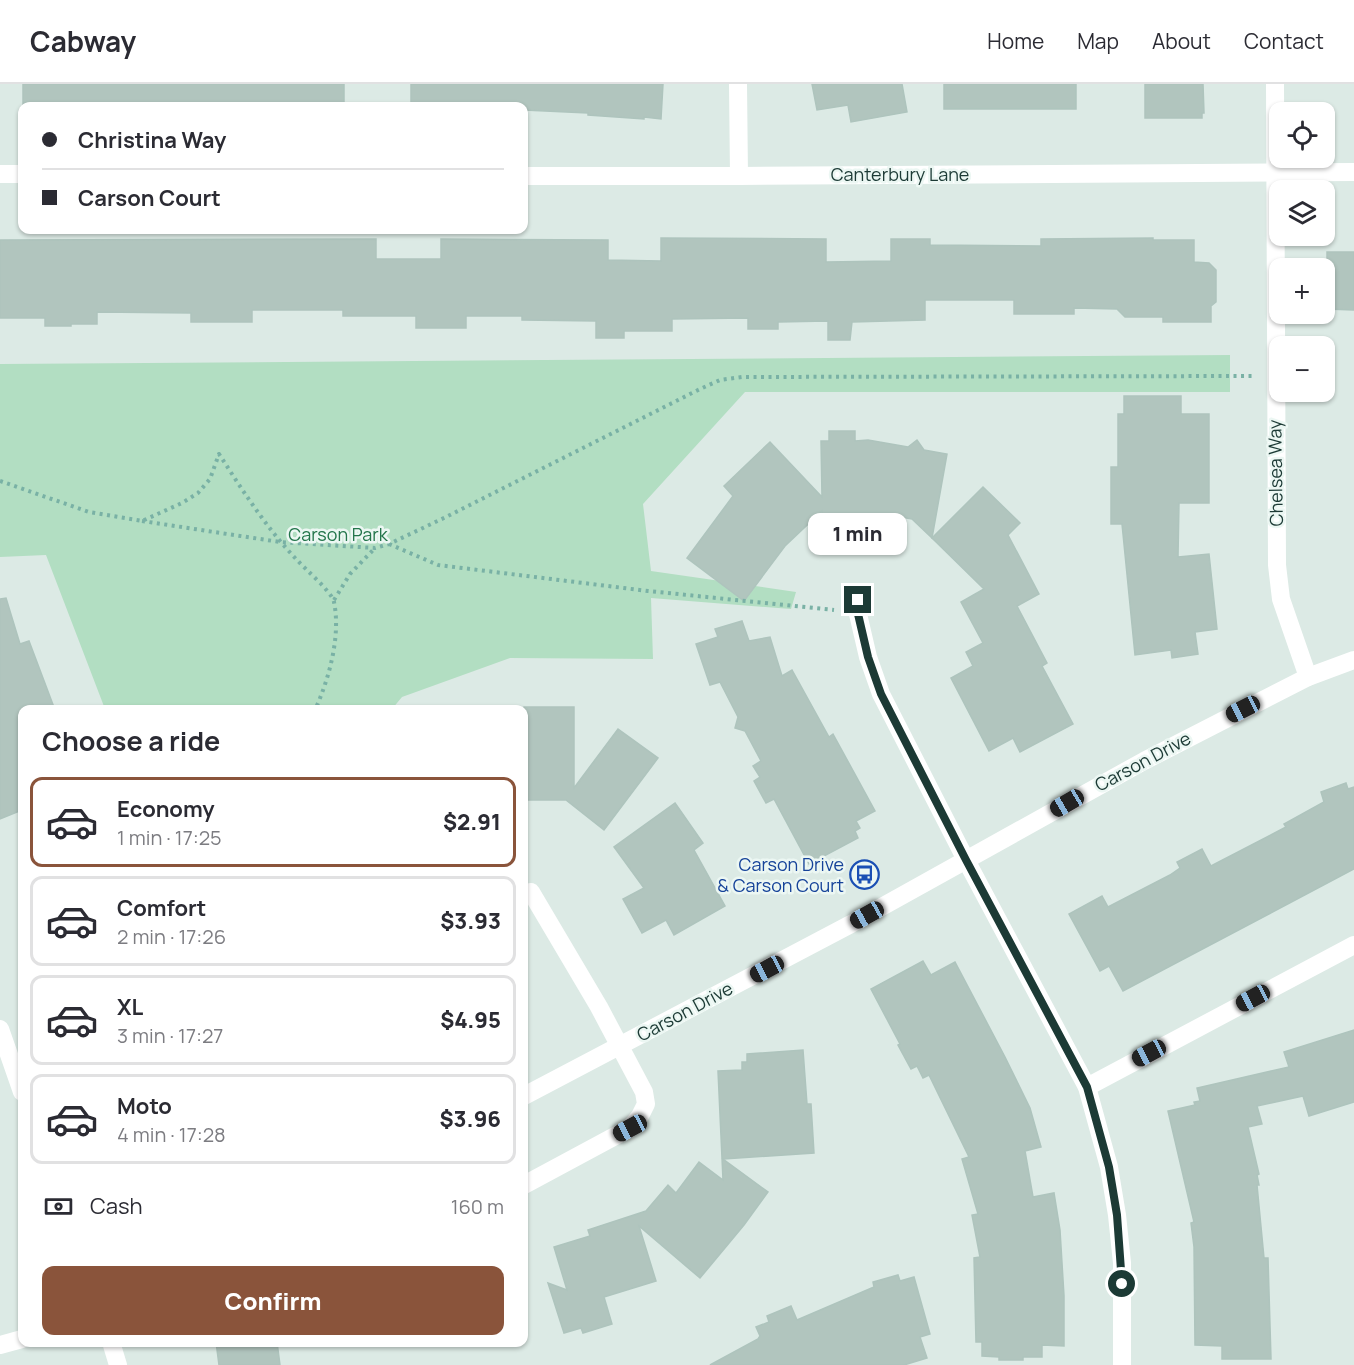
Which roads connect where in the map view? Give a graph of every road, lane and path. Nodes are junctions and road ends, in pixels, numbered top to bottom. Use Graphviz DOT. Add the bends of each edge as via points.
graph roads {
  1 [pos="738,84"];
  2 [pos="1275,84"];
  3 [pos="1276,172"];
  4 [pos="1354,172"];
  5 [pos="0,174"];
  6 [pos="18,174"];
  7 [pos="528,176"];
  8 [pos="740,176"];
  9 [pos="1275,336"];
  10 [pos="1269,376"];
  11 [pos="1275,402"];
  12 [pos="0,481"];
  13 [pos="142,521"];
  14 [pos="280,542"];
  15 [pos="389,544"];
  16 [pos="375,548"];
  17 [pos="334,600"];
  18 [pos="858,607"];
  19 [pos="1354,660"];
  20 [pos="1308,677"];
  21 [pos="317,705"];
  22 [pos="966,860"];
  23 [pos="531,892"];
  24 [pos="1354,945"];
  25 [pos="0,1029"];
  26 [pos="620,1046"];
  27 [pos="18,1081"];
  28 [pos="1087,1087"];
  29 [pos="528,1094"];
  30 [pos="528,1183"];
  31 [pos="18,1340"];
  32 [pos="0,1345"];
  33 [pos="113,1347"];
  34 [pos="118,1365"];
  35 [pos="1122,1365"];
  1 -- 8 [label="street"];
  2 -- 3 [label="street, Chelsea Way"];
  3 -- 4 [label="street, Canterbury Lane"];
  3 -- 8 [label="street, Canterbury Lane"];
  3 -- 9 [label="street, Chelsea Way"];
  5 -- 6 [label="street"];
  7 -- 8 [label="street, Canterbury Lane"];
  10 -- 15 [label="path" via="720,380"];
  11 -- 20 [label="street, Chelsea Way" via="1278,581"];
  12 -- 13 [label="path" via="89,512"];
  13 -- 14 [label="path"];
  13 -- 14 [label="path" via="198,492 210,479 219,454"];
  14 -- 16 [label="path"];
  14 -- 17 [label="path"];
  15 -- 16 [label="path"];
  15 -- 18 [label="path" via="438,565 648,591"];
  16 -- 17 [label="path" via="361,560"];
  17 -- 21 [label="path" via="333,649"];
  18 -- 22 [label="street" via="868,657 881,694"];
  19 -- 20 [label="street, Carson Drive"];
  20 -- 22 [label="street, Carson Drive" via="1143,760"];
  22 -- 26 [label="street, Carson Drive"];
  22 -- 28 [label="street"];
  23 -- 26 [label="street, Carson Drive"];
  24 -- 28 [label="street"];
  25 -- 27 [label="street"];
  26 -- 29 [label="street, Carson Drive"];
  26 -- 30 [label="street" via="644,1092 646,1104 640,1116 630,1128"];
  28 -- 35 [label="street" via="1109,1167 1117,1215 1122,1263"];
  31 -- 32 [label="street"];
  33 -- 34 [label="street"];
}
